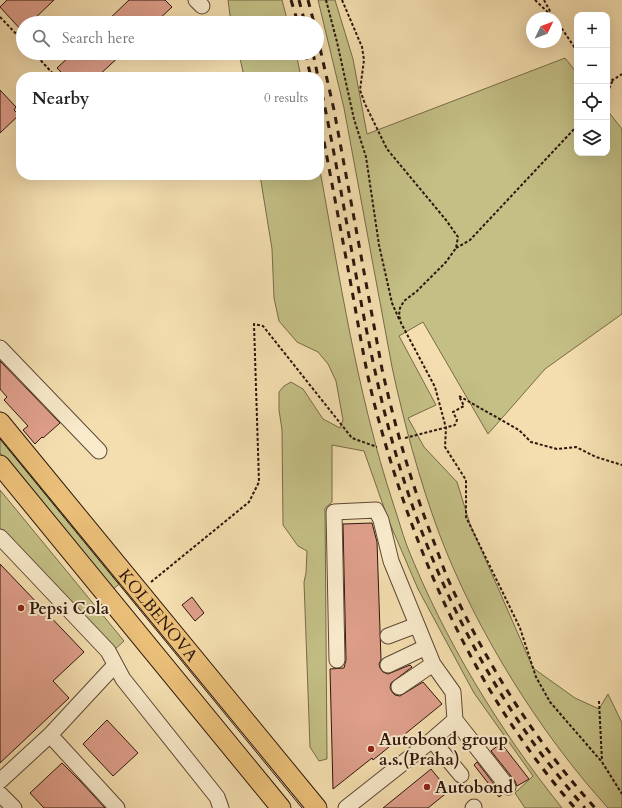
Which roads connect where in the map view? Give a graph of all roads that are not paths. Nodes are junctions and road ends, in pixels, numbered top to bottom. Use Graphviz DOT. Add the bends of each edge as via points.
graph roads {
  1 [pos="0,348"];
  2 [pos="0,422"];
  3 [pos="99,451"];
  4 [pos="0,465"];
  5 [pos="0,537"];
  6 [pos="417,625"];
  7 [pos="388,636"];
  8 [pos="426,647"];
  9 [pos="337,660"];
  10 [pos="433,664"];
  11 [pos="114,665"];
  12 [pos="388,665"];
  13 [pos="399,686"];
  14 [pos="455,720"];
  15 [pos="50,735"];
  16 [pos="432,740"];
  17 [pos="461,775"];
  18 [pos="0,781"];
  19 [pos="508,787"];
  20 [pos="0,794"];
  21 [pos="14,808"];
  22 [pos="117,808"];
  23 [pos="221,808"];
  24 [pos="281,808"];
  25 [pos="317,808"];
  26 [pos="346,808"];
  1 -- 3 [label="lane"];
  2 -- 25 [label="main road, KOLBENOVA"];
  4 -- 24 [label="main road, KOLBENOVA"];
  5 -- 11 [label="lane" via="108,651"];
  6 -- 7 [label="lane"];
  6 -- 8 [label="lane"];
  6 -- 9 [label="lane" via="391,561 376,510 334,512"];
  8 -- 10 [label="lane"];
  8 -- 12 [label="lane"];
  10 -- 13 [label="lane"];
  10 -- 14 [label="lane" via="453,692"];
  11 -- 15 [label="lane"];
  11 -- 23 [label="lane" via="217,797"];
  14 -- 16 [label="lane"];
  14 -- 19 [label="lane"];
  15 -- 18 [label="lane"];
  15 -- 22 [label="lane"];
  16 -- 17 [label="lane"];
  16 -- 26 [label="lane"];
  20 -- 21 [label="lane"];
}
